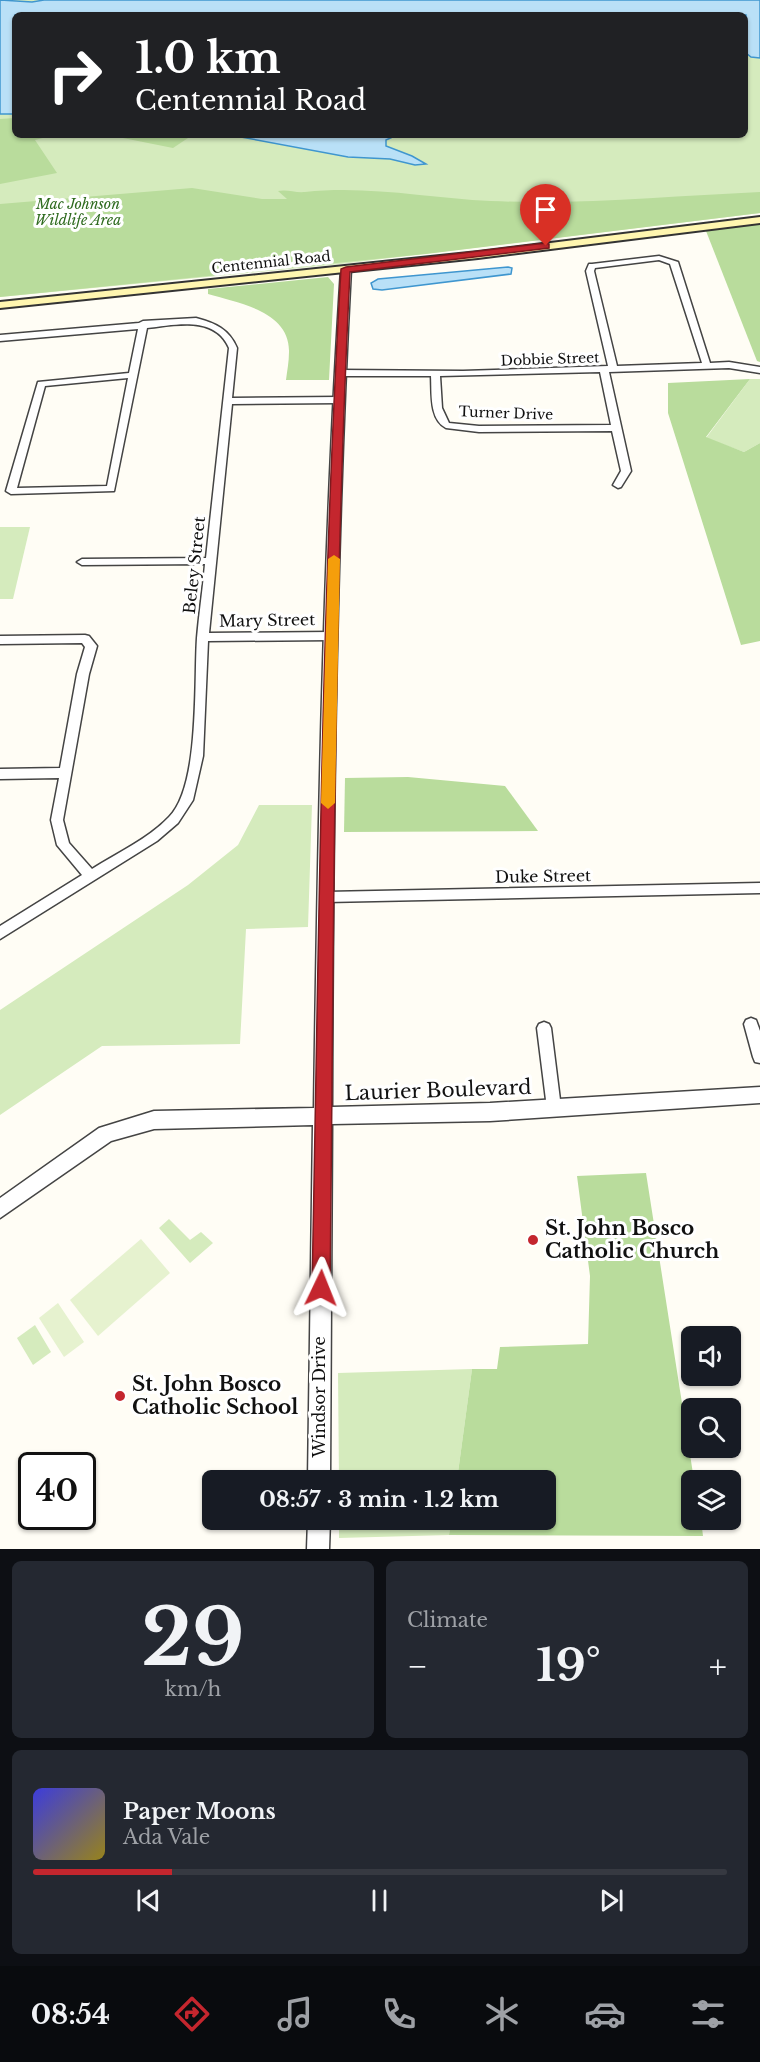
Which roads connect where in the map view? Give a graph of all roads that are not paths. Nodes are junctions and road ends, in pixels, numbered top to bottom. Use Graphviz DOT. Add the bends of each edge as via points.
graph roads {
  1 [pos="760,220"];
  2 [pos="346,269"];
  3 [pos="0,305"];
  4 [pos="143,324"];
  5 [pos="0,338"];
  6 [pos="707,366"];
  7 [pos="608,370"];
  8 [pos="760,370"];
  9 [pos="340,373"];
  10 [pos="435,374"];
  11 [pos="134,375"];
  12 [pos="339,400"];
  13 [pos="229,401"];
  14 [pos="618,428"];
  15 [pos="618,485"];
  16 [pos="211,561"];
  17 [pos="82,562"];
  18 [pos="332,636"];
  19 [pos="203,638"];
  20 [pos="0,640"];
  21 [pos="64,773"];
  22 [pos="0,774"];
  23 [pos="90,875"];
  24 [pos="760,888"];
  25 [pos="326,897"];
  26 [pos="0,933"];
  27 [pos="751,1024"];
  28 [pos="544,1028"];
  29 [pos="760,1057"];
  30 [pos="760,1095"];
  31 [pos="554,1108"];
  32 [pos="323,1117"];
  33 [pos="0,1209"];
  34 [pos="319,1470"];
  35 [pos="319,1530"];
  36 [pos="318,1549"];
  1 -- 2 [label="main road, Centennial Road"];
  2 -- 3 [label="main road, Centennial Road"];
  2 -- 9 [label="street, Windsor Drive"];
  4 -- 5 [label="street, Beley Street"];
  4 -- 11 [label="street"];
  4 -- 13 [label="street, Beley Street" via="196,321 222,330 233,348"];
  6 -- 7 [label="street, Dobbie Street"];
  6 -- 7 [label="street" via="674,262 659,258 592,266"];
  6 -- 8 [label="street, Dobbie Street"];
  7 -- 10 [label="street, Dobbie Street"];
  7 -- 14 [label="street"];
  9 -- 10 [label="street, Dobbie Street"];
  9 -- 12 [label="street, Windsor Drive"];
  10 -- 14 [label="street, Turner Drive" via="436,408 446,425 479,429"];
  11 -- 11 [label="street" via="41,384 11,491 111,489"];
  12 -- 13 [label="street"];
  12 -- 18 [label="street, Windsor Drive"];
  13 -- 16 [label="street, Beley Street"];
  14 -- 15 [label="street" via="626,471"];
  16 -- 17 [label="street"];
  16 -- 19 [label="street, Beley Street"];
  18 -- 19 [label="street, Mary Street"];
  18 -- 25 [label="street, Windsor Drive"];
  19 -- 23 [label="street, Beley Street" via="196,756 188,800 174,820 153,837"];
  20 -- 21 [label="street" via="85,639 91,646"];
  21 -- 22 [label="street"];
  21 -- 23 [label="street" via="57,820 63,846"];
  23 -- 26 [label="street, Beley Street"];
  24 -- 25 [label="street, Duke Street"];
  25 -- 32 [label="street, Windsor Drive"];
  27 -- 29 [label="street"];
  28 -- 31 [label="street"];
  30 -- 31 [label="street, Laurier Boulevard"];
  31 -- 32 [label="street, Laurier Boulevard"];
  32 -- 33 [label="street, Laurier Boulevard" via="154,1120 106,1134"];
  32 -- 34 [label="street, Windsor Drive"];
  35 -- 36 [label="street"];
}
